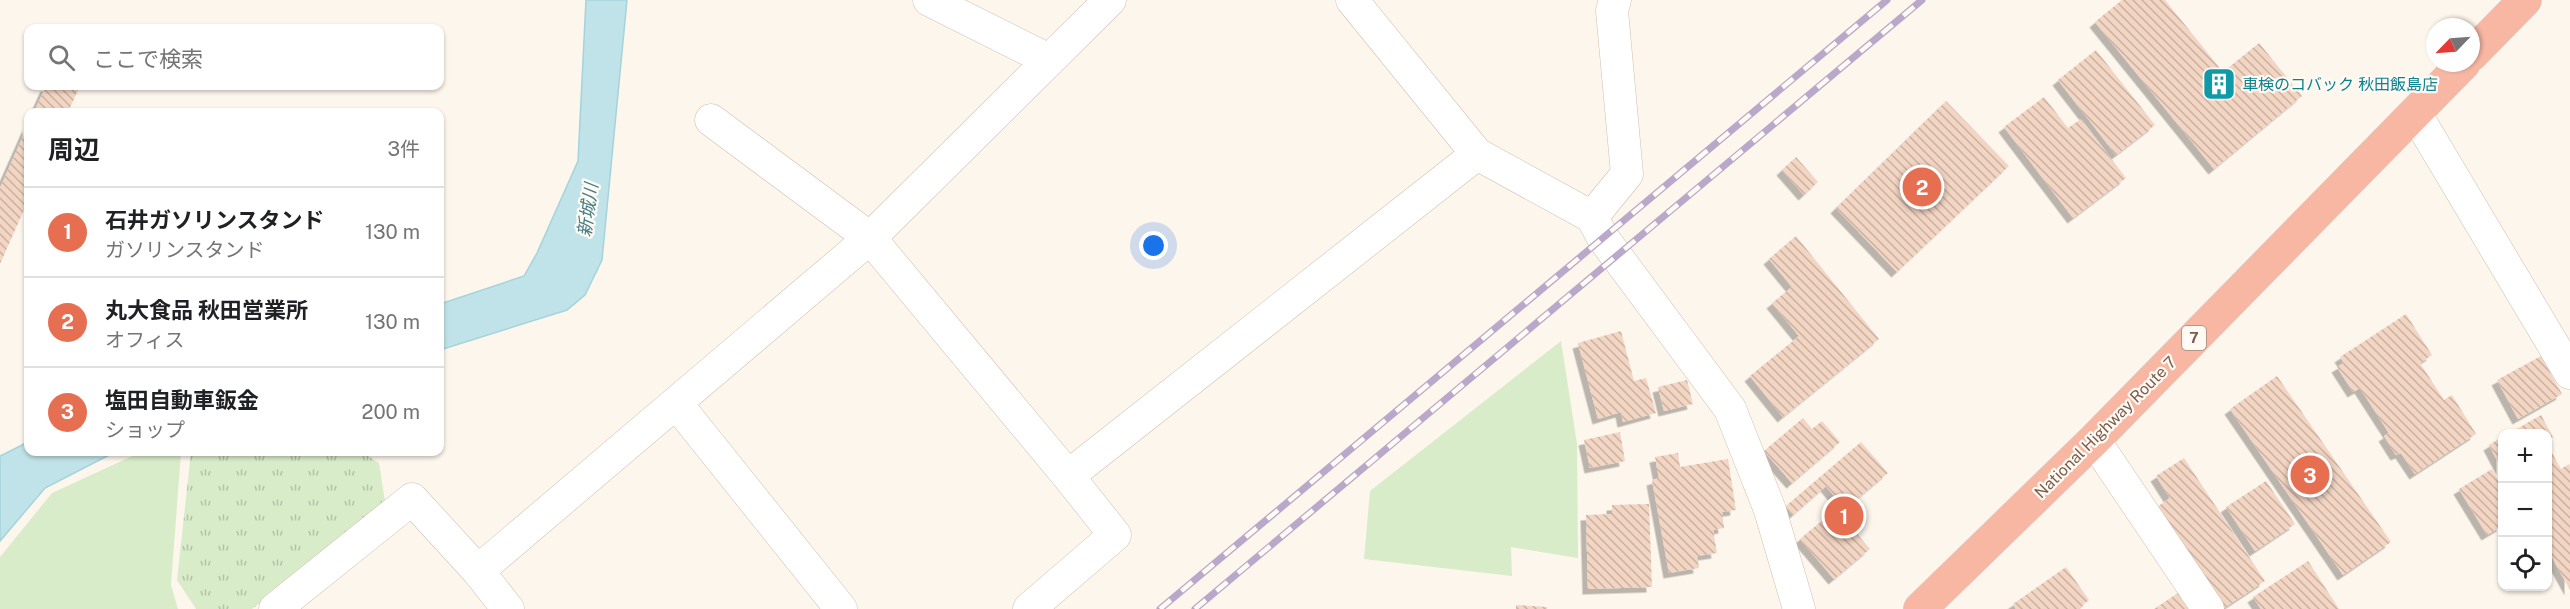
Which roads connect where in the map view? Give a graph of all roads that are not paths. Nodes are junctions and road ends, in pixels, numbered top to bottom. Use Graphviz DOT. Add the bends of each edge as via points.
graph roads {
  1 [pos="929,0"];
  2 [pos="1110,0"];
  3 [pos="1352,0"];
  4 [pos="1615,0"];
  5 [pos="2525,0"];
  6 [pos="2480,46"];
  7 [pos="1049,60"];
  8 [pos="2455,72"];
  9 [pos="2415,113"];
  10 [pos="711,120"];
  11 [pos="1477,154"];
  12 [pos="1592,217"];
  13 [pos="870,238"];
  14 [pos="2570,373"];
  15 [pos="676,403"];
  16 [pos="2094,440"];
  17 [pos="1068,476"];
  18 [pos="478,571"];
  19 [pos="275,609"];
  20 [pos="508,609"];
  21 [pos="841,609"];
  22 [pos="1029,609"];
  23 [pos="1799,609"];
  24 [pos="1920,609"];
  25 [pos="2208,609"];
  1 -- 7 [label="street"];
  2 -- 7 [label="street"];
  3 -- 11 [label="street"];
  4 -- 12 [label="street" via="1612,11 1627,174"];
  5 -- 6 [label="highway"];
  7 -- 13 [label="street"];
  8 -- 9 [label="highway, National Highway Route 7 / 7"];
  9 -- 14 [label="street"];
  9 -- 16 [label="highway, National Highway Route 7 / 7"];
  10 -- 13 [label="street"];
  11 -- 12 [label="street"];
  11 -- 17 [label="street"];
  12 -- 23 [label="street" via="1603,238 1730,409 1770,510"];
  13 -- 15 [label="street"];
  13 -- 17 [label="street"];
  15 -- 18 [label="street"];
  15 -- 21 [label="street"];
  16 -- 24 [label="highway, National Highway Route 7 / 7"];
  16 -- 25 [label="street"];
  17 -- 22 [label="street" via="1115,536"];
  18 -- 19 [label="street" via="412,499"];
  18 -- 20 [label="street"];
}
